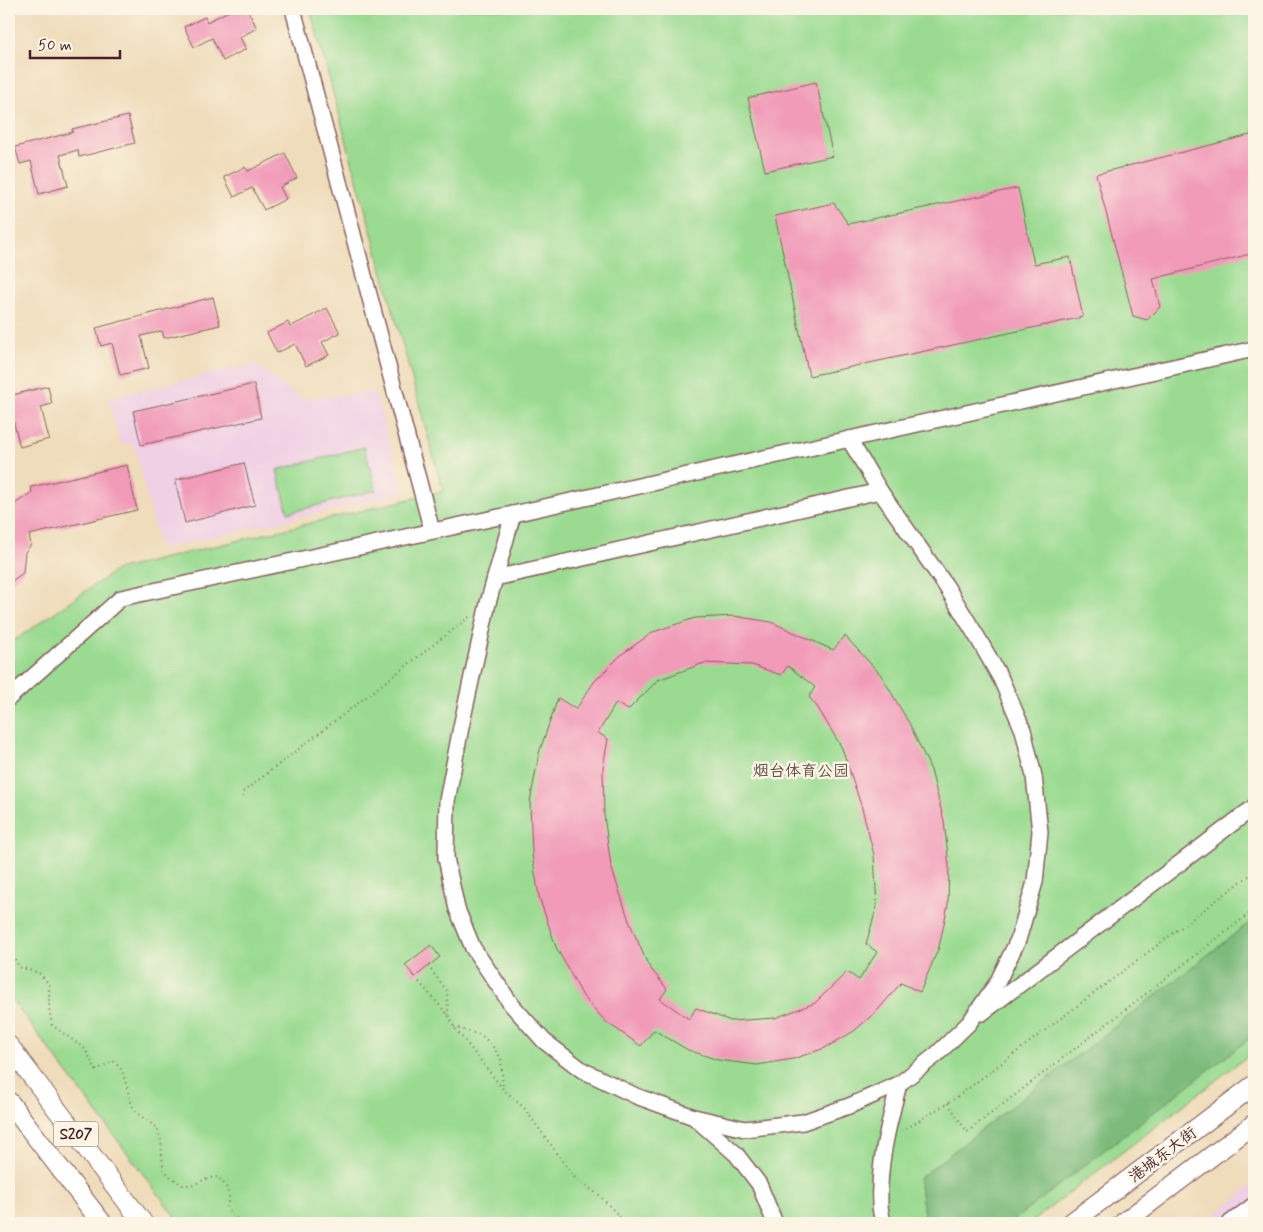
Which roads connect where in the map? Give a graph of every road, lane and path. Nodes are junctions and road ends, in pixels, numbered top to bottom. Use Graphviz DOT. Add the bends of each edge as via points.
graph roads {
  1 [pos="292,9"];
  2 [pos="1254,349"];
  3 [pos="849,439"];
  4 [pos="880,491"];
  5 [pos="513,514"];
  6 [pos="432,531"];
  7 [pos="494,578"];
  8 [pos="488,602"];
  9 [pos="9,698"];
  10 [pos="244,797"];
  11 [pos="1254,806"];
  12 [pos="1254,872"];
  13 [pos="9,906"];
  14 [pos="1254,910"];
  15 [pos="431,970"];
  16 [pos="419,982"];
  17 [pos="448,1016"];
  18 [pos="969,1023"];
  19 [pos="454,1027"];
  20 [pos="9,1046"];
  21 [pos="899,1084"];
  22 [pos="1254,1085"];
  23 [pos="503,1089"];
  24 [pos="9,1102"];
  25 [pos="948,1103"];
  26 [pos="694,1117"];
  27 [pos="1254,1124"];
  28 [pos="885,1141"];
  29 [pos="1254,1205"];
  30 [pos="102,1223"];
  31 [pos="143,1223"];
  32 [pos="242,1223"];
  33 [pos="626,1223"];
  34 [pos="775,1223"];
  35 [pos="883,1223"];
  36 [pos="1071,1223"];
  37 [pos="1123,1223"];
  38 [pos="1230,1223"];
  1 -- 6 [label="street"];
  2 -- 3 [label="street"];
  3 -- 4 [label="street"];
  3 -- 5 [label="street"];
  4 -- 7 [label="street"];
  4 -- 18 [label="street" via="946,586 1001,679 1023,730 1034,776 1040,832 1035,882 1018,940 997,983"];
  5 -- 6 [label="street"];
  5 -- 7 [label="street"];
  6 -- 9 [label="street" via="121,598"];
  7 -- 8 [label="street"];
  8 -- 10 [label="path" via="243,792"];
  8 -- 26 [label="street" via="447,801 446,858 458,909 472,948 511,1004 544,1042 582,1070 636,1096"];
  11 -- 18 [label="street"];
  12 -- 25 [label="path"];
  13 -- 32 [label="path" via="10,950 19,967 39,973 50,984 52,1025 85,1049 96,1070 113,1061 122,1070 132,1105 137,1113 157,1128 163,1169 182,1185 218,1176 226,1186 230,1214"];
  14 -- 25 [label="path" via="967,1132"];
  15 -- 17 [label="path" via="447,991"];
  16 -- 17 [label="path"];
  17 -- 19 [label="path"];
  18 -- 21 [label="street"];
  19 -- 23 [label="path"];
  19 -- 23 [label="path" via="481,1034 491,1044 501,1058"];
  20 -- 31 [label="main road, S207"];
  21 -- 26 [label="street" via="803,1122 745,1129"];
  21 -- 28 [label="street"];
  22 -- 36 [label="main road, 港城东大街"];
  23 -- 33 [label="path" via="524,1108 575,1178 599,1195"];
  24 -- 30 [label="main road, S207"];
  25 -- 28 [label="path"];
  26 -- 34 [label="street" via="736,1154 759,1184"];
  27 -- 37 [label="main road, 港城东大街"];
  28 -- 35 [label="street" via="880,1204"];
  29 -- 38 [label="street"];
}
